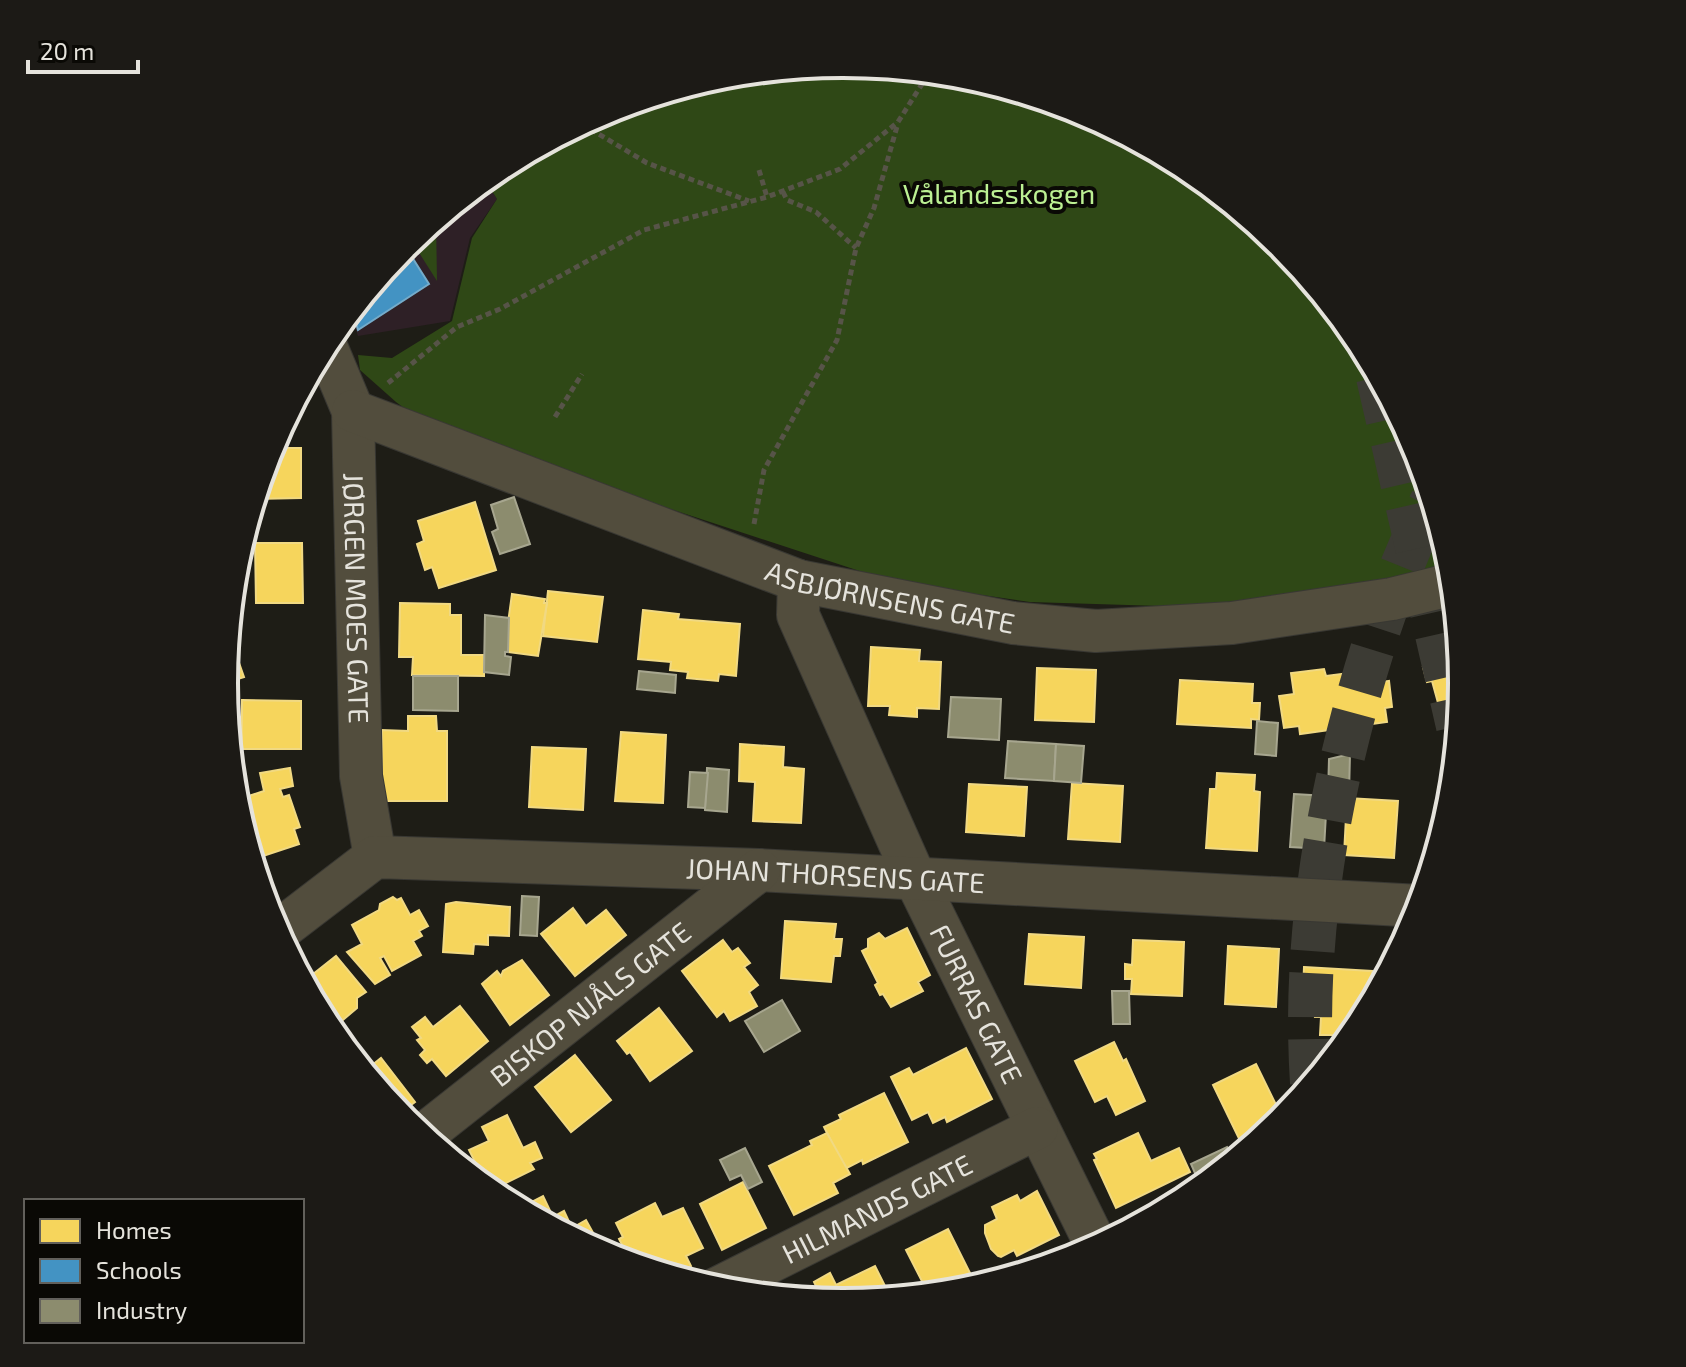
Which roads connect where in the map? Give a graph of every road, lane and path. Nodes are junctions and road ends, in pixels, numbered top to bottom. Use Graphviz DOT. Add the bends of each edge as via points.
graph roads {
  1 [pos="923,83"];
  2 [pos="898,122"];
  3 [pos="594,131"];
  4 [pos="759,170"];
  5 [pos="783,192"];
  6 [pos="767,197"];
  7 [pos="750,202"];
  8 [pos="856,248"];
  9 [pos="332,360"];
  10 [pos="582,374"];
  11 [pos="353,411"];
  12 [pos="555,417"];
  13 [pos="747,561"];
  14 [pos="799,581"];
  15 [pos="1440,587"];
  16 [pos="375,857"];
  17 [pos="759,870"];
  18 [pos="915,878"];
  19 [pos="1406,905"];
  20 [pos="288,924"];
  21 [pos="432,1128"];
  22 [pos="1037,1128"];
  23 [pos="1091,1236"];
  24 [pos="736,1279"];
  1 -- 2 [label="path"];
  2 -- 5 [label="path" via="840,169"];
  2 -- 8 [label="path" via="874,208"];
  3 -- 7 [label="path" via="647,163"];
  4 -- 6 [label="path"];
  5 -- 6 [label="path"];
  5 -- 8 [label="path" via="787,200 816,212"];
  6 -- 7 [label="path"];
  7 -- 11 [label="path" via="644,230 457,327"];
  8 -- 13 [label="path" via="837,340 764,470"];
  9 -- 11 [label="street, JØRGEN MOES GATE"];
  10 -- 12 [label="path"];
  11 -- 13 [label="street, ASBJØRNSENS GATE"];
  11 -- 16 [label="street, JØRGEN MOES GATE" via="361,776"];
  13 -- 14 [label="street, ASBJØRNSENS GATE"];
  14 -- 15 [label="street, ASBJØRNSENS GATE" via="1013,623 1096,631 1232,623"];
  14 -- 18 [label="street, FURRAS GATE" via="798,615"];
  16 -- 17 [label="street, JOHAN THORSENS GATE"];
  16 -- 20 [label="street"];
  17 -- 18 [label="street, JOHAN THORSENS GATE"];
  17 -- 21 [label="street, BISKOP NJÅLS GATE"];
  18 -- 19 [label="street, JOHAN THORSENS GATE"];
  18 -- 22 [label="street, FURRAS GATE"];
  22 -- 23 [label="street, FURRAS GATE"];
  22 -- 24 [label="street, HILMANDS GATE"];
}
